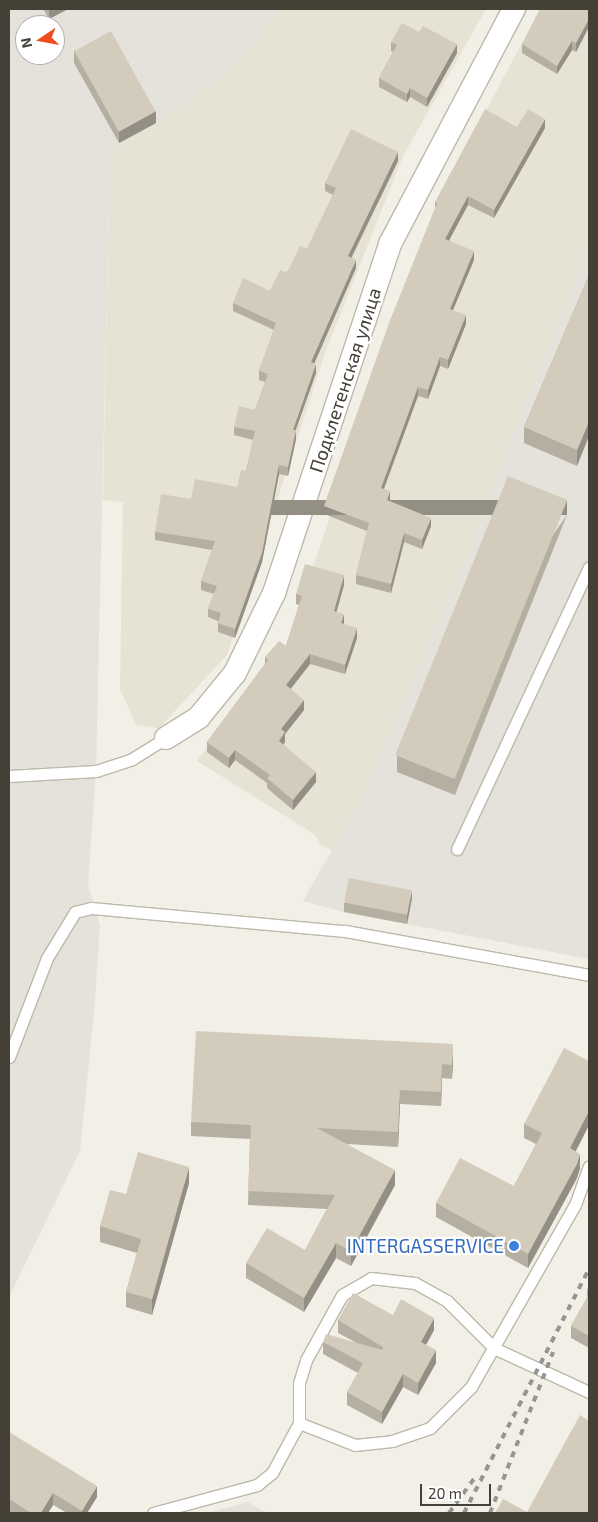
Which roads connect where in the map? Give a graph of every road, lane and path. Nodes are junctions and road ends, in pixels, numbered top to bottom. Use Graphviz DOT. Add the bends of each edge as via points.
graph roads {
  1 [pos="514,9"];
  2 [pos="589,567"];
  3 [pos="166,738"];
  4 [pos="9,776"];
  5 [pos="457,849"];
  6 [pos="589,975"];
  7 [pos="9,1057"];
  8 [pos="589,1166"];
  9 [pos="494,1348"];
  10 [pos="589,1392"];
  11 [pos="299,1423"];
  12 [pos="153,1513"];
  1 -- 3 [label="street, Подклетенская улица" via="390,244 274,593 235,673 199,717"];
  2 -- 5 [label="lane"];
  3 -- 4 [label="lane" via="132,759 96,771"];
  6 -- 7 [label="lane" via="345,932 91,908 75,912 47,958"];
  8 -- 9 [label="lane" via="575,1205"];
  9 -- 10 [label="lane"];
  9 -- 11 [label="lane" via="472,1388 430,1428 392,1441 355,1445"];
  9 -- 11 [label="lane" via="447,1301 415,1283 371,1278 342,1294 306,1360 299,1383"];
  11 -- 12 [label="lane" via="272,1473 258,1485"];
}
